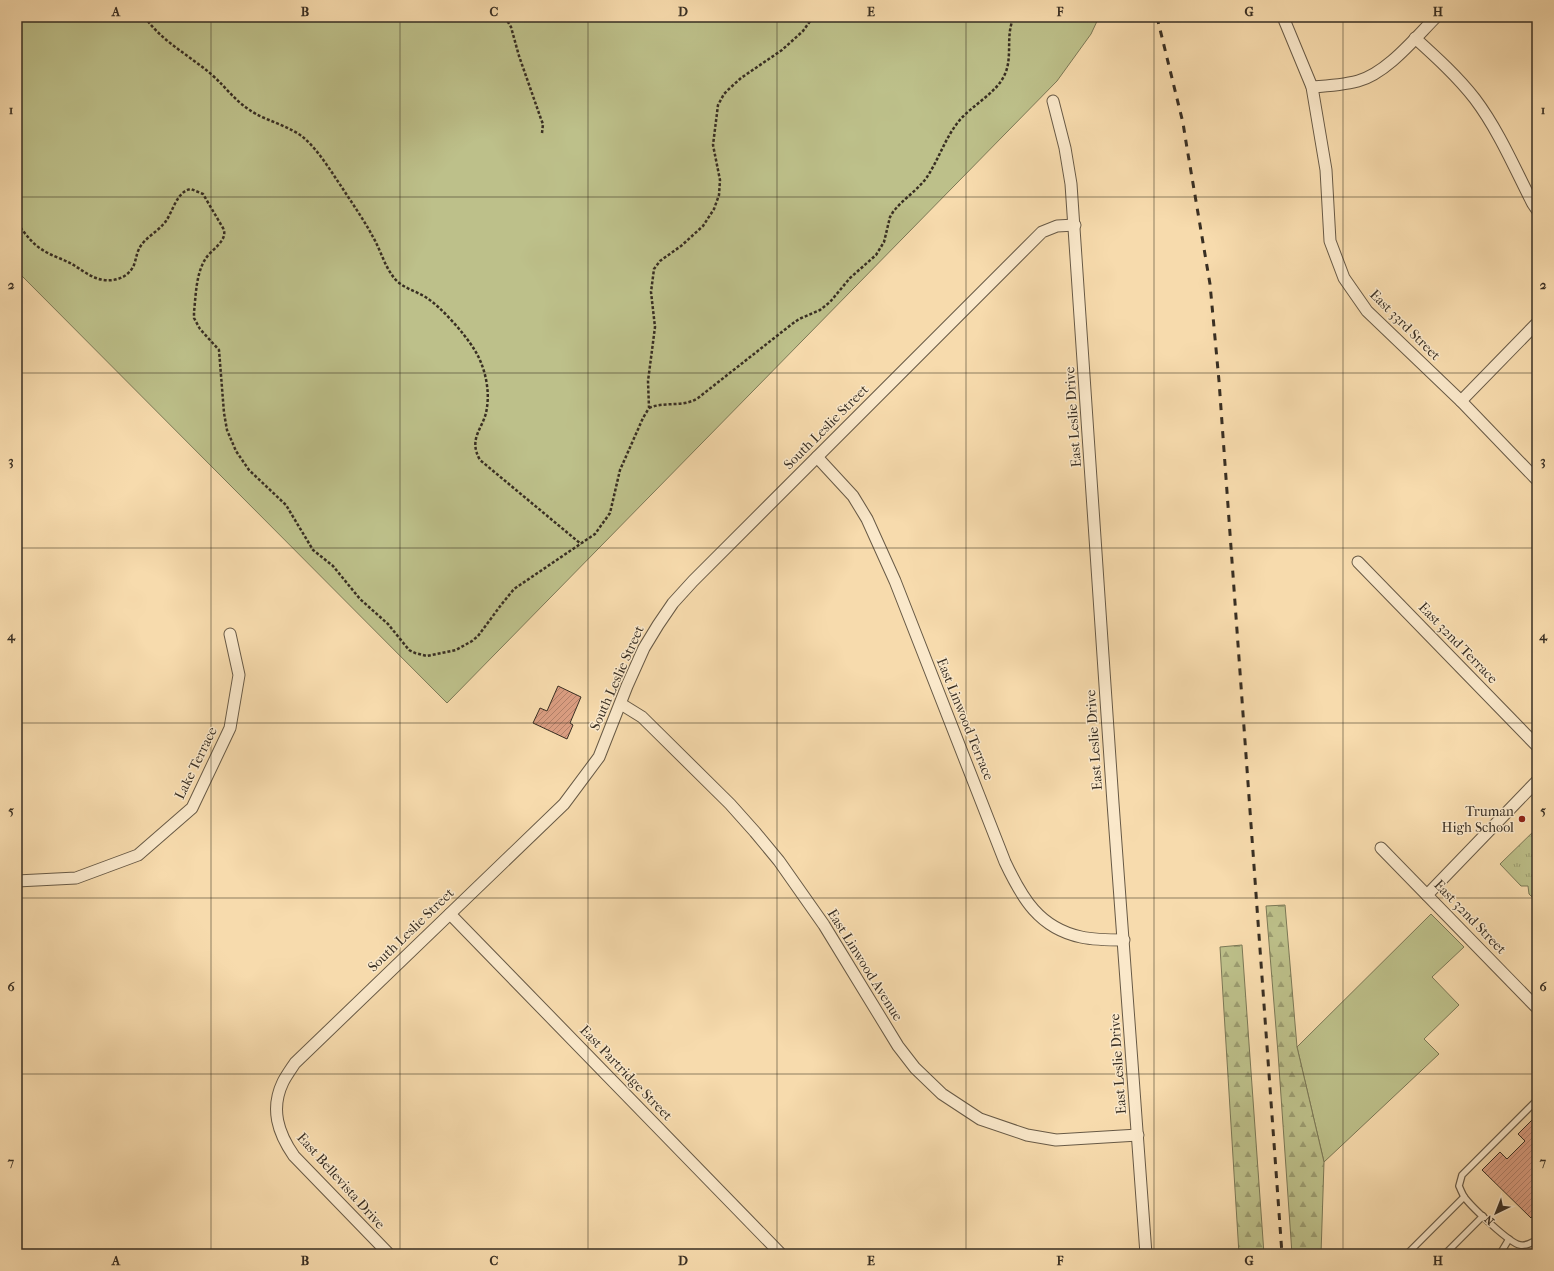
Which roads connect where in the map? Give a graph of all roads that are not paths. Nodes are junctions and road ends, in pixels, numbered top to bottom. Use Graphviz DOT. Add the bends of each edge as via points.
graph roads {
  1 [pos="1283,17"];
  2 [pos="1436,17"];
  3 [pos="1415,38"];
  4 [pos="1312,87"];
  5 [pos="1053,101"];
  6 [pos="1537,210"];
  7 [pos="1075,224"];
  8 [pos="1537,323"];
  9 [pos="1461,401"];
  10 [pos="817,457"];
  11 [pos="1537,480"];
  12 [pos="1358,562"];
  13 [pos="230,634"];
  14 [pos="621,704"];
  15 [pos="1537,746"];
  16 [pos="1537,781"];
  17 [pos="1381,848"];
  18 [pos="17,881"];
  19 [pos="1427,895"];
  20 [pos="450,914"];
  21 [pos="1124,940"];
  22 [pos="1537,1008"];
  23 [pos="1537,1100"];
  24 [pos="278,1124"];
  25 [pos="1138,1135"];
  26 [pos="1464,1197"];
  27 [pos="1483,1216"];
  28 [pos="1509,1239"];
  29 [pos="1537,1239"];
  30 [pos="385,1253"];
  31 [pos="781,1254"];
  32 [pos="1146,1254"];
  33 [pos="1407,1254"];
  34 [pos="1445,1254"];
  35 [pos="1500,1254"];
  1 -- 4 [label="street, East 33rd Street"];
  2 -- 3 [label="street"];
  3 -- 4 [label="street" via="1373,75 1342,85"];
  3 -- 6 [label="street" via="1475,99 1495,129"];
  4 -- 9 [label="street, East 33rd Street" via="1326,170 1330,241 1344,278 1367,311"];
  5 -- 7 [label="street, East Leslie Drive" via="1072,184"];
  7 -- 10 [label="street, South Leslie Street" via="1057,226 1042,232"];
  7 -- 21 [label="street, East Leslie Drive"];
  8 -- 9 [label="street"];
  9 -- 11 [label="street, East 33rd Street"];
  10 -- 14 [label="street, South Leslie Street" via="673,603 644,648"];
  10 -- 21 [label="street, East Linwood Terrace" via="853,496 867,519 895,581 1016,887 1025,900 1057,929 1096,939"];
  12 -- 15 [label="street, East 32nd Terrace"];
  13 -- 18 [label="street, Lake Terrace" via="239,675 230,728 192,808 138,855 76,878"];
  14 -- 20 [label="street, South Leslie Street" via="599,757 564,804"];
  14 -- 25 [label="street, East Linwood Avenue" via="642,717 730,804 779,861 824,926 898,1046 915,1068 942,1094 980,1119 1027,1136 1056,1140"];
  16 -- 19 [label="street"];
  17 -- 19 [label="street, East 32nd Street"];
  19 -- 22 [label="street, East 32nd Street"];
  20 -- 24 [label="street, South Leslie Street" via="295,1063 283,1082 277,1099"];
  20 -- 31 [label="street, East Partridge Street"];
  21 -- 25 [label="street, East Leslie Drive"];
  23 -- 26 [label="lane" via="1462,1175 1459,1186"];
  24 -- 30 [label="street, East Bellevista Drive" via="284,1141 294,1156"];
  25 -- 32 [label="street, East Leslie Drive"];
  26 -- 27 [label="lane"];
  26 -- 33 [label="lane"];
  27 -- 28 [label="lane"];
  27 -- 34 [label="lane"];
  28 -- 29 [label="lane" via="1520,1245 1533,1243"];
  28 -- 35 [label="lane"];
}
